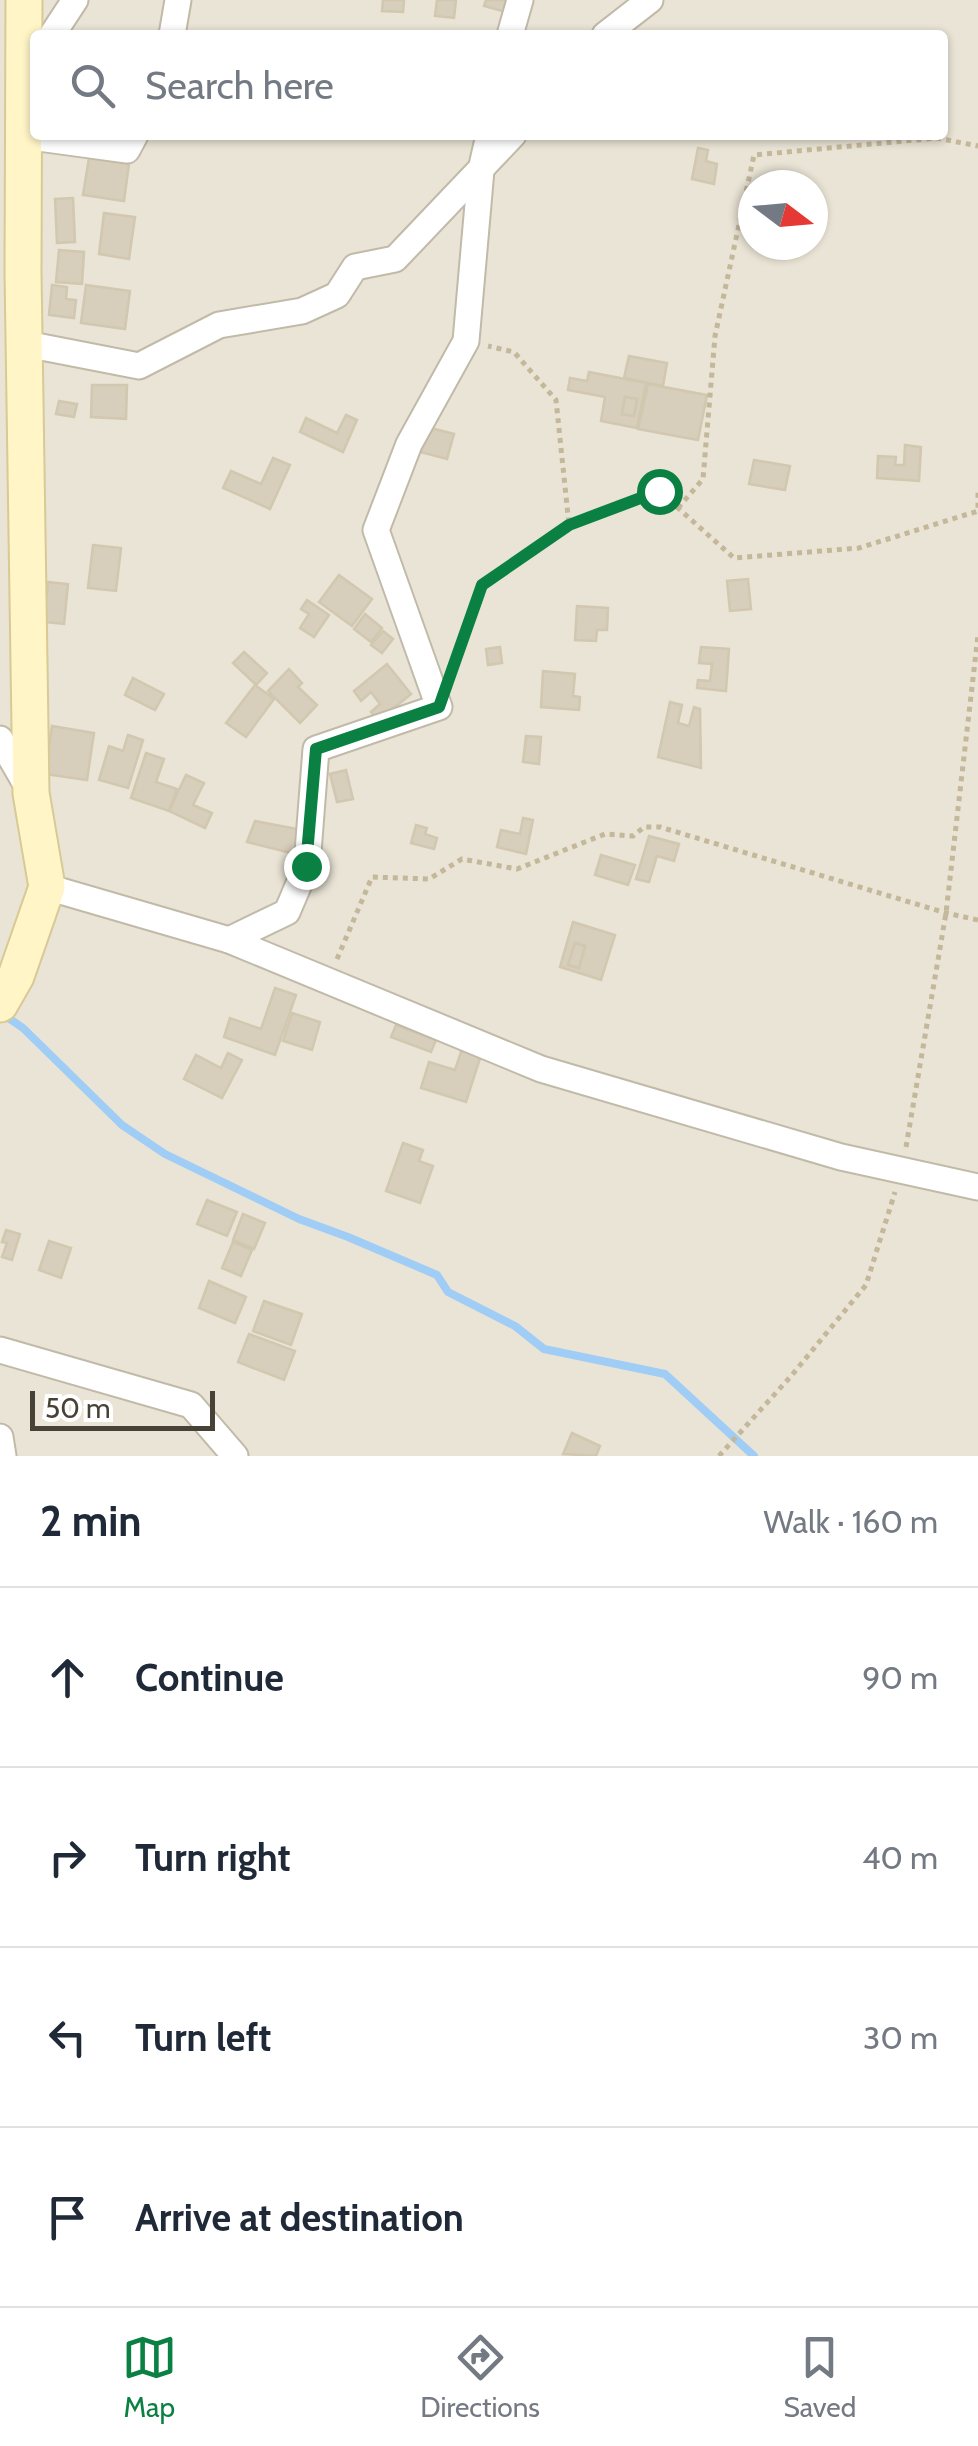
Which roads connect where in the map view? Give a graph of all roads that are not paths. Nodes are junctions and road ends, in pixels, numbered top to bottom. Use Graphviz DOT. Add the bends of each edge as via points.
graph roads {
  1 [pos="24,0"];
  2 [pos="75,0"];
  3 [pos="178,0"];
  4 [pos="520,0"];
  5 [pos="650,0"];
  6 [pos="55,30"];
  7 [pos="173,30"];
  8 [pos="511,30"];
  9 [pos="611,30"];
  10 [pos="30,67"];
  11 [pos="24,136"];
  12 [pos="30,137"];
  13 [pos="53,140"];
  14 [pos="132,140"];
  15 [pos="487,140"];
  16 [pos="508,140"];
  17 [pos="481,170"];
  18 [pos="26,344"];
  19 [pos="0,739"];
  20 [pos="30,792"];
  21 [pos="47,887"];
  22 [pos="229,940"];
  23 [pos="0,1004"];
  24 [pos="978,1188"];
  25 [pos="0,1350"];
  26 [pos="0,1437"];
  27 [pos="2,1456"];
  28 [pos="235,1456"];
  1 -- 10 [label="street"];
  2 -- 6 [label="street"];
  3 -- 7 [label="street"];
  4 -- 8 [label="street"];
  5 -- 9 [label="street"];
  10 -- 11 [label="street"];
  11 -- 12 [label="street"];
  11 -- 18 [label="street"];
  13 -- 14 [label="street" via="126,150"];
  15 -- 17 [label="street"];
  16 -- 17 [label="street"];
  17 -- 18 [label="street" via="396,258 356,267 338,294 302,311 219,325 139,366"];
  17 -- 22 [label="street" via="466,341 409,444 376,530 439,707 316,749 306,866 287,912"];
  18 -- 20 [label="street"];
  19 -- 20 [label="street"];
  20 -- 21 [label="street"];
  21 -- 22 [label="street"];
  21 -- 23 [label="street"];
  22 -- 24 [label="street" via="540,1069 841,1157"];
  25 -- 28 [label="street" via="191,1405"];
  26 -- 27 [label="street"];
}
